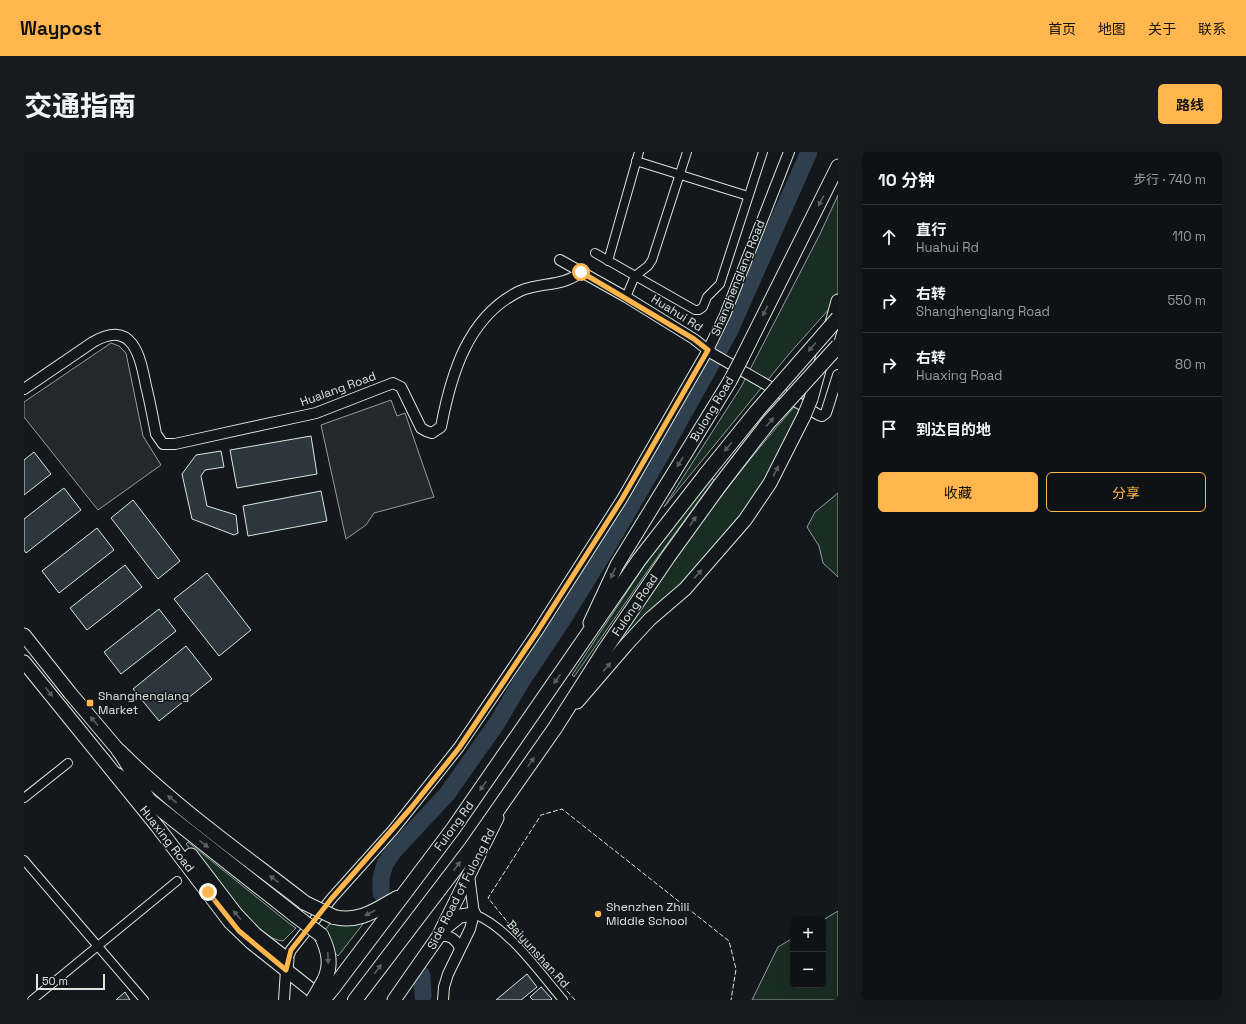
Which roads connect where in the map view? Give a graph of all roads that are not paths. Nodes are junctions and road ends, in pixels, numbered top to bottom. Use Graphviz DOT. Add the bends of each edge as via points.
graph roads {
  1 [pos="639,152"];
  2 [pos="687,152"];
  3 [pos="763,152"];
  4 [pos="789,152"];
  5 [pos="636,161"];
  6 [pos="838,166"];
  7 [pos="680,175"];
  8 [pos="748,196"];
  9 [pos="595,253"];
  10 [pos="560,260"];
  11 [pos="608,261"];
  12 [pos="581,272"];
  13 [pos="635,276"];
  14 [pos="626,297"];
  15 [pos="838,308"];
  16 [pos="838,346"];
  17 [pos="714,354"];
  18 [pos="838,374"];
  19 [pos="24,389"];
  20 [pos="24,635"];
  21 [pos="579,647"];
  22 [pos="24,662"];
  23 [pos="554,728"];
  24 [pos="119,751"];
  25 [pos="68,763"];
  26 [pos="117,775"];
  27 [pos="509,794"];
  28 [pos="24,798"];
  29 [pos="151,803"];
  30 [pos="24,860"];
  31 [pos="470,869"];
  32 [pos="178,881"];
  33 [pos="402,894"];
  34 [pos="474,914"];
  35 [pos="438,937"];
  36 [pos="98,946"];
  37 [pos="460,948"];
  38 [pos="287,964"];
  39 [pos="328,985"];
  40 [pos="32,1000"];
  41 [pos="144,1000"];
  42 [pos="284,1000"];
  43 [pos="313,1000"];
  44 [pos="324,1000"];
  45 [pos="355,1000"];
  46 [pos="394,1000"];
  47 [pos="444,1000"];
  48 [pos="564,1000"];
  1 -- 5 [label="street"];
  2 -- 7 [label="street"];
  3 -- 8 [label="street"];
  4 -- 17 [label="street, Shanghenglang Road" via="725,315"];
  5 -- 7 [label="street"];
  5 -- 11 [label="street"];
  6 -- 21 [label="main road, Bulong Road, one-way, bridge" via="730,381 618,565"];
  7 -- 8 [label="street"];
  7 -- 13 [label="street" via="651,264"];
  8 -- 13 [label="street" via="720,284 699,310"];
  9 -- 11 [label="street"];
  10 -- 12 [label="street, Huahui Rd"];
  11 -- 13 [label="street"];
  12 -- 14 [label="street, Huahui Rd"];
  12 -- 19 [label="street, Hualang Road" via="562,282 521,291 491,313 467,342 450,384 441,426 432,433 422,428 401,387 393,383 316,413 167,445 160,442 156,434 141,359 134,344 114,334 102,336"];
  13 -- 14 [label="street"];
  14 -- 17 [label="street, Huahui Rd"];
  15 -- 21 [label="highway, Fulong Road, one-way, bridge" via="639,560"];
  23 -- 15 [label="main road, one-way, bridge" via="626,645 650,619 685,589 745,520 770,483 804,416"];
  23 -- 16 [label="highway, Fulong Road, one-way, bridge" via="604,651 720,485 768,423"];
  17 -- 18 [label="street, Huahui Rd" via="820,416 826,413"];
  17 -- 38 [label="street, Shanghenglang Road" via="537,632 459,748 393,830 332,898 291,950"];
  24 -- 20 [label="main road, Huaxing Road, one-way"];
  21 -- 33 [label="highway, Fulong Rd, one-way" via="454,829"];
  22 -- 26 [label="main road, Huaxing Road, one-way"];
  27 -- 23 [label="highway, one-way"];
  24 -- 29 [label="main road, Huaxing Road"];
  33 -- 24 [label="highway, one-way, bridge" via="372,913 356,919 344,920 334,917 305,903 167,796"];
  25 -- 28 [label="street"];
  26 -- 29 [label="highway"];
  26 -- 38 [label="main road, Huaxing Road" via="230,922 252,943"];
  27 -- 31 [label="main road, Side Road of Fulong Rd"];
  45 -- 27 [label="highway, one-way"];
  38 -- 29 [label="main road, Huaxing Road, one-way" via="236,914"];
  29 -- 39 [label="highway, one-way, bridge" via="321,935 329,956"];
  30 -- 36 [label="street"];
  31 -- 34 [label="street" via="469,883"];
  31 -- 35 [label="main road, Side Road of Fulong Rd"];
  32 -- 36 [label="street"];
  33 -- 39 [label="highway, Fulong Rd"];
  34 -- 35 [label="main road" via="453,920"];
  34 -- 37 [label="street" via="470,929"];
  34 -- 48 [label="street, Baiyunshan Rd" via="490,920 504,933"];
  35 -- 37 [label="street" via="452,938"];
  35 -- 46 [label="main road, Side Road of Fulong Rd"];
  36 -- 40 [label="street"];
  36 -- 41 [label="street"];
  37 -- 47 [label="street" via="448,974"];
  38 -- 42 [label="street"];
  38 -- 44 [label="main road, Huaxing Road"];
  39 -- 43 [label="highway, bridge"];
  39 -- 44 [label="highway, Fulong Rd, bridge"];
}
